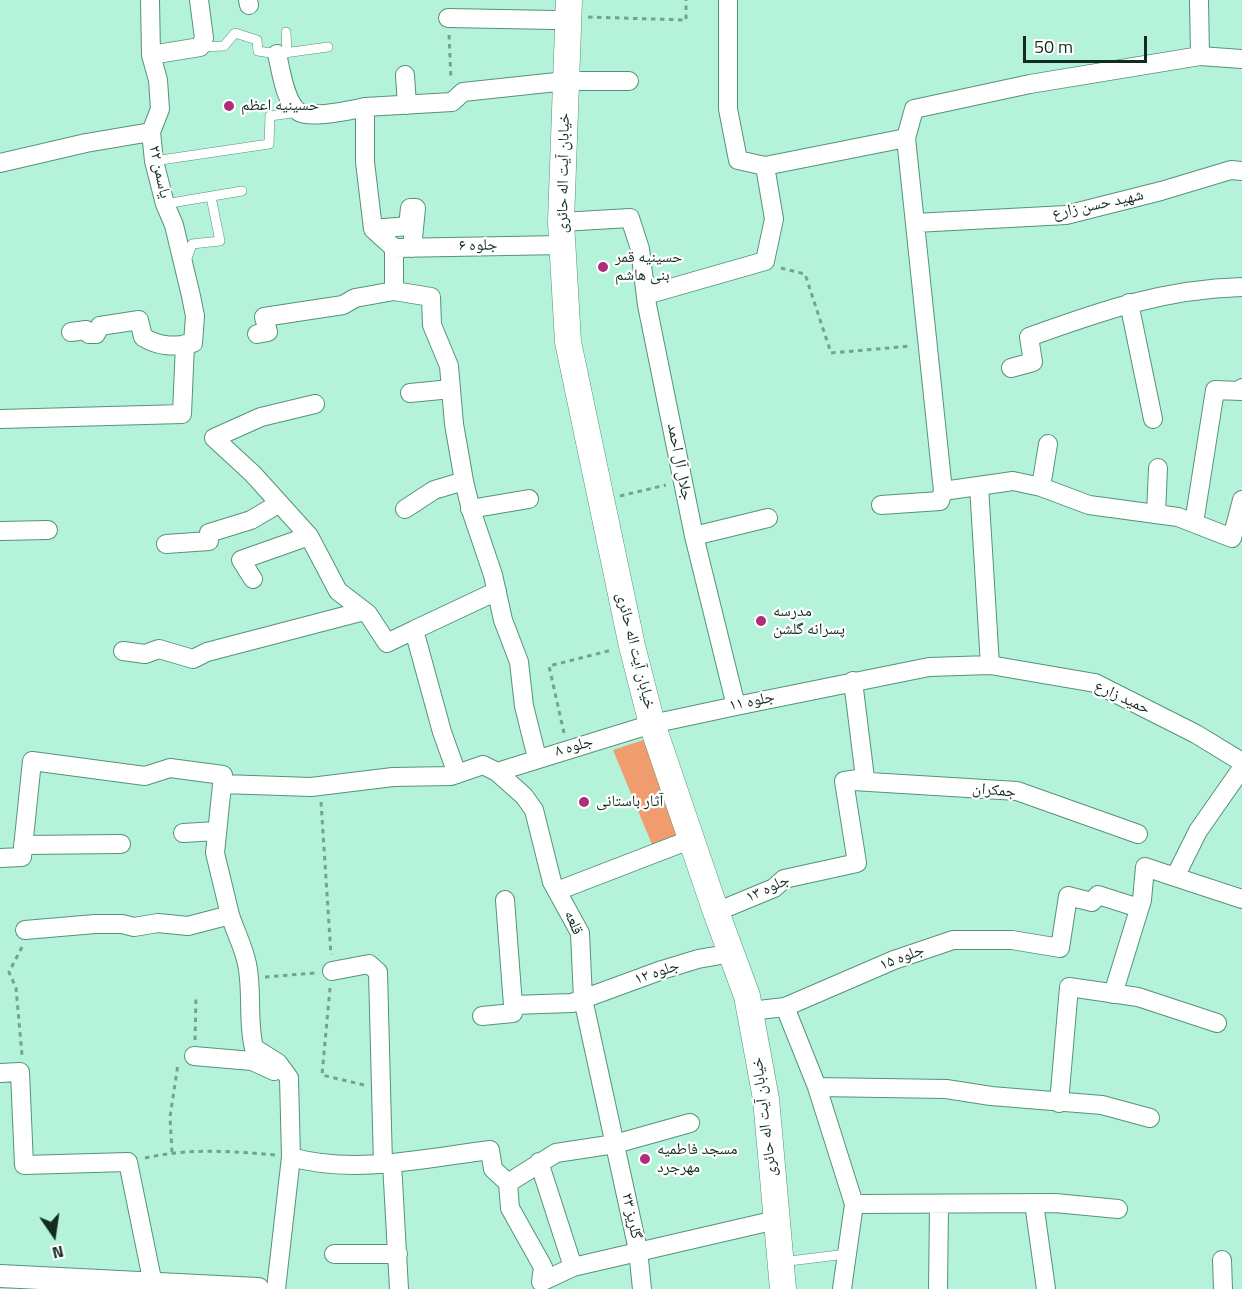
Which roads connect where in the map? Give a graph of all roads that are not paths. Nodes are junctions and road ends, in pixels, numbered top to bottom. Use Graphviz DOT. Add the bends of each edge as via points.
graph roads {
  1 [pos="150,0"];
  2 [pos="199,0"];
  3 [pos="728,0"];
  4 [pos="1199,0"];
  5 [pos="569,8"];
  6 [pos="448,18"];
  7 [pos="286,32"];
  8 [pos="200,47"];
  9 [pos="328,47"];
  10 [pos="282,54"];
  11 [pos="151,56"];
  12 [pos="1200,56"];
  13 [pos="1242,59"];
  14 [pos="405,75"];
  15 [pos="566,81"];
  16 [pos="629,81"];
  17 [pos="407,105"];
  18 [pos="365,107"];
  19 [pos="299,112"];
  20 [pos="151,132"];
  21 [pos="906,138"];
  22 [pos="154,161"];
  23 [pos="0,163"];
  24 [pos="765,166"];
  25 [pos="1242,171"];
  26 [pos="242,191"];
  27 [pos="212,197"];
  28 [pos="165,204"];
  29 [pos="630,218"];
  30 [pos="915,223"];
  31 [pos="373,229"];
  32 [pos="562,233"];
  33 [pos="403,248"];
  34 [pos="184,266"];
  35 [pos="1242,287"];
  36 [pos="394,291"];
  37 [pos="646,295"];
  38 [pos="1129,303"];
  39 [pos="71,332"];
  40 [pos="257,334"];
  41 [pos="189,344"];
  42 [pos="1011,368"];
  43 [pos="1242,388"];
  44 [pos="451,389"];
  45 [pos="410,393"];
  46 [pos="315,404"];
  47 [pos="0,419"];
  48 [pos="1153,419"];
  49 [pos="1048,444"];
  50 [pos="1158,468"];
  51 [pos="464,482"];
  52 [pos="979,486"];
  53 [pos="1041,487"];
  54 [pos="943,491"];
  55 [pos="529,499"];
  56 [pos="1242,500"];
  57 [pos="278,504"];
  58 [pos="881,506"];
  59 [pos="405,509"];
  60 [pos="470,509"];
  61 [pos="1156,514"];
  62 [pos="768,518"];
  63 [pos="1194,523"];
  64 [pos="48,530"];
  65 [pos="0,531"];
  66 [pos="309,536"];
  67 [pos="694,536"];
  68 [pos="166,544"];
  69 [pos="253,579"];
  70 [pos="497,591"];
  71 [pos="364,611"];
  72 [pos="414,630"];
  73 [pos="123,651"];
  74 [pos="990,665"];
  75 [pos="853,681"];
  76 [pos="736,706"];
  77 [pos="652,724"];
  78 [pos="537,758"];
  79 [pos="1242,762"];
  80 [pos="490,768"];
  81 [pos="1242,768"];
  82 [pos="457,774"];
  83 [pos="844,781"];
  84 [pos="222,784"];
  85 [pos="217,831"];
  86 [pos="183,833"];
  87 [pos="1138,834"];
  88 [pos="692,839"];
  89 [pos="121,844"];
  90 [pos="23,845"];
  91 [pos="0,858"];
  92 [pos="1175,877"];
  93 [pos="557,891"];
  94 [pos="1242,899"];
  95 [pos="505,900"];
  96 [pos="1139,908"];
  97 [pos="716,912"];
  98 [pos="230,915"];
  99 [pos="25,930"];
  100 [pos="732,953"];
  101 [pos="332,971"];
  102 [pos="1113,994"];
  103 [pos="583,999"];
  104 [pos="513,1005"];
  105 [pos="785,1007"];
  106 [pos="750,1011"];
  107 [pos="482,1016"];
  108 [pos="1217,1023"];
  109 [pos="194,1056"];
  110 [pos="0,1072"];
  111 [pos="289,1078"];
  112 [pos="818,1087"];
  113 [pos="1059,1103"];
  114 [pos="1150,1118"];
  115 [pos="690,1123"];
  116 [pos="615,1144"];
  117 [pos="291,1157"];
  118 [pos="539,1162"];
  119 [pos="387,1163"];
  120 [pos="508,1183"];
  121 [pos="1034,1203"];
  122 [pos="854,1204"];
  123 [pos="939,1205"];
  124 [pos="1118,1209"];
  125 [pos="776,1220"];
  126 [pos="638,1251"];
  127 [pos="334,1254"];
  128 [pos="398,1254"];
  129 [pos="847,1254"];
  130 [pos="1222,1260"];
  131 [pos="778,1263"];
  132 [pos="573,1267"];
  133 [pos="0,1276"];
  134 [pos="26,1283"];
  135 [pos="154,1286"];
  136 [pos="258,1289"];
  137 [pos="276,1289"];
  138 [pos="399,1289"];
  139 [pos="642,1289"];
  140 [pos="783,1289"];
  141 [pos="842,1289"];
  142 [pos="938,1289"];
  143 [pos="1047,1289"];
  144 [pos="1223,1289"];
  1 -- 11 [label="street, یاسمن ۲۲"];
  2 -- 8 [label="street" via="204,38"];
  3 -- 24 [label="street" via="728,109 738,160"];
  4 -- 12 [label="street"];
  5 -- 6 [label="street" via="554,20"];
  5 -- 15 [label="main road, خیابان آیت اله حائری"];
  7 -- 10 [label="lane"];
  8 -- 10 [label="lane" via="224,46 235,33 257,40 258,51"];
  8 -- 11 [label="street"];
  9 -- 10 [label="lane"];
  10 -- 19 [label="street" via="291,101"];
  11 -- 20 [label="street, یاسمن ۲۲" via="160,109"];
  12 -- 13 [label="street"];
  12 -- 21 [label="street" via="1030,84 914,109"];
  14 -- 17 [label="street"];
  15 -- 16 [label="street"];
  15 -- 17 [label="street" via="463,92 452,102"];
  15 -- 32 [label="main road, خیابان آیت اله حائری"];
  17 -- 18 [label="street"];
  18 -- 19 [label="street"];
  18 -- 31 [label="street" via="365,162"];
  19 -- 22 [label="lane" via="270,116 269,144"];
  20 -- 22 [label="street, یاسمن ۲۲"];
  20 -- 23 [label="street"];
  21 -- 24 [label="street"];
  21 -- 30 [label="street"];
  22 -- 28 [label="street, یاسمن ۲۲"];
  24 -- 37 [label="street" via="774,219 765,261"];
  25 -- 30 [label="street, شهید حسن زارع" via="1231,170 1066,215"];
  26 -- 27 [label="lane"];
  27 -- 28 [label="lane"];
  27 -- 34 [label="lane" via="220,241 192,244"];
  28 -- 34 [label="street, یاسمن ۲۲"];
  29 -- 32 [label="street, جلوه ۶"];
  29 -- 37 [label="street, جلال آل احمد" via="640,249"];
  30 -- 54 [label="street"];
  31 -- 33 [label="street"];
  31 -- 33 [label="street" via="408,226 410,208 416,208"];
  32 -- 33 [label="street, جلوه ۶"];
  32 -- 77 [label="main road, خیابان آیت اله حائری" via="568,342"];
  33 -- 36 [label="street"];
  34 -- 41 [label="street, یاسمن ۲۲" via="195,316"];
  35 -- 38 [label="street" via="1207,288"];
  36 -- 40 [label="street" via="355,298 343,305 264,317 268,332"];
  36 -- 44 [label="street" via="431,297 432,325 449,366"];
  37 -- 67 [label="street, جلال آل احمد"];
  38 -- 42 [label="street" via="1029,337 1033,362"];
  38 -- 48 [label="street"];
  39 -- 41 [label="street" via="86,330 96,334 100,326 139,320 143,337 153,344"];
  41 -- 47 [label="street, یاسمن ۲۲" via="188,417"];
  43 -- 63 [label="street" via="1215,390"];
  44 -- 45 [label="street"];
  44 -- 51 [label="street"];
  46 -- 57 [label="street" via="261,417 214,438"];
  49 -- 53 [label="street"];
  50 -- 61 [label="street"];
  51 -- 59 [label="street" via="434,490"];
  51 -- 60 [label="street"];
  52 -- 53 [label="street" via="1013,481"];
  52 -- 54 [label="street"];
  52 -- 74 [label="street"];
  53 -- 61 [label="street" via="1089,505"];
  54 -- 58 [label="street" via="939,501"];
  55 -- 60 [label="street"];
  56 -- 63 [label="street" via="1232,538"];
  57 -- 66 [label="street"];
  57 -- 68 [label="street" via="251,520 209,533 210,541"];
  60 -- 70 [label="street"];
  61 -- 63 [label="street"];
  62 -- 67 [label="street"];
  64 -- 65 [label="street"];
  66 -- 69 [label="street" via="241,560"];
  66 -- 71 [label="street" via="339,591"];
  67 -- 76 [label="street, جلال آل احمد"];
  70 -- 72 [label="street"];
  70 -- 78 [label="street" via="519,662 524,706"];
  71 -- 72 [label="street" via="387,643"];
  71 -- 73 [label="street" via="193,659 159,649 145,654"];
  72 -- 82 [label="street"];
  74 -- 75 [label="street, حمید زارع" via="929,667"];
  74 -- 79 [label="street, حمید زارع" via="1095,683"];
  75 -- 76 [label="street, جلوه ۱۱"];
  75 -- 83 [label="street" via="865,778"];
  76 -- 77 [label="street, جلوه ۱۱"];
  77 -- 78 [label="street, جلوه ۸"];
  77 -- 88 [label="main road, خیابان آیت اله حائری"];
  78 -- 80 [label="street, جلوه ۸"];
  80 -- 82 [label="street, جلوه ۸"];
  80 -- 93 [label="street, قلعه" via="524,796 534,810"];
  81 -- 92 [label="street" via="1198,831"];
  82 -- 84 [label="street, جلوه ۸" via="320,786"];
  83 -- 87 [label="street, جمکران" via="1017,791"];
  83 -- 97 [label="street, جلوه ۱۳" via="857,863 783,879 774,888"];
  84 -- 85 [label="street"];
  84 -- 90 [label="street" via="223,775 197,771 170,768 145,776 32,761"];
  85 -- 86 [label="street"];
  85 -- 98 [label="street" via="216,853"];
  88 -- 93 [label="street"];
  88 -- 97 [label="main road, خیابان آیت اله حائری"];
  89 -- 90 [label="street"];
  90 -- 91 [label="street" via="22,857"];
  92 -- 94 [label="street"];
  92 -- 96 [label="street" via="1145,867"];
  93 -- 103 [label="street, قلعه" via="580,933"];
  95 -- 104 [label="street"];
  96 -- 102 [label="street"];
  96 -- 105 [label="street, جلوه ۱۵" via="1098,895 1092,903 1068,896 1060,948 1012,940 953,940 894,960"];
  97 -- 100 [label="main road, خیابان آیت اله حائری"];
  98 -- 99 [label="street" via="188,926 95,924"];
  98 -- 111 [label="street" via="247,963 249,1030 254,1048 278,1063"];
  100 -- 103 [label="street, جلوه ۱۲" via="662,970"];
  100 -- 106 [label="main road, خیابان آیت اله حائری"];
  101 -- 119 [label="street" via="369,964 378,972"];
  102 -- 108 [label="street"];
  102 -- 113 [label="street" via="1069,987"];
  103 -- 104 [label="street, جلوه ۱۲" via="572,1003"];
  103 -- 116 [label="street, قلعه"];
  104 -- 107 [label="street" via="513,1013"];
  105 -- 106 [label="street, جلوه ۱۵"];
  105 -- 112 [label="street"];
  106 -- 125 [label="main road, خیابان آیت اله حائری" via="766,1099"];
  109 -- 111 [label="street" via="252,1061"];
  110 -- 135 [label="street" via="20,1072 24,1165 128,1162"];
  111 -- 117 [label="street"];
  112 -- 113 [label="street" via="946,1089"];
  112 -- 122 [label="street"];
  113 -- 114 [label="street" via="1102,1105"];
  115 -- 116 [label="street"];
  116 -- 118 [label="street" via="556,1153"];
  116 -- 126 [label="street, گلریز ۲۳"];
  117 -- 119 [label="street" via="316,1164"];
  117 -- 137 [label="street"];
  118 -- 120 [label="street"];
  118 -- 132 [label="street"];
  119 -- 120 [label="street" via="490,1150 493,1169"];
  119 -- 128 [label="street"];
  120 -- 132 [label="street" via="510,1208 543,1267 541,1282"];
  121 -- 123 [label="street"];
  121 -- 124 [label="street"];
  121 -- 143 [label="street"];
  122 -- 123 [label="street"];
  122 -- 129 [label="street"];
  123 -- 142 [label="street"];
  125 -- 126 [label="street"];
  125 -- 131 [label="main road, خیابان آیت اله حائری"];
  126 -- 132 [label="street"];
  126 -- 139 [label="street, گلریز ۲۳"];
  127 -- 128 [label="street"];
  128 -- 138 [label="street"];
  129 -- 131 [label="lane"];
  129 -- 141 [label="street"];
  130 -- 144 [label="street"];
  131 -- 140 [label="main road, خیابان آیت اله حائری"];
  133 -- 134 [label="street"];
  134 -- 135 [label="street"];
  135 -- 136 [label="street"];
}
